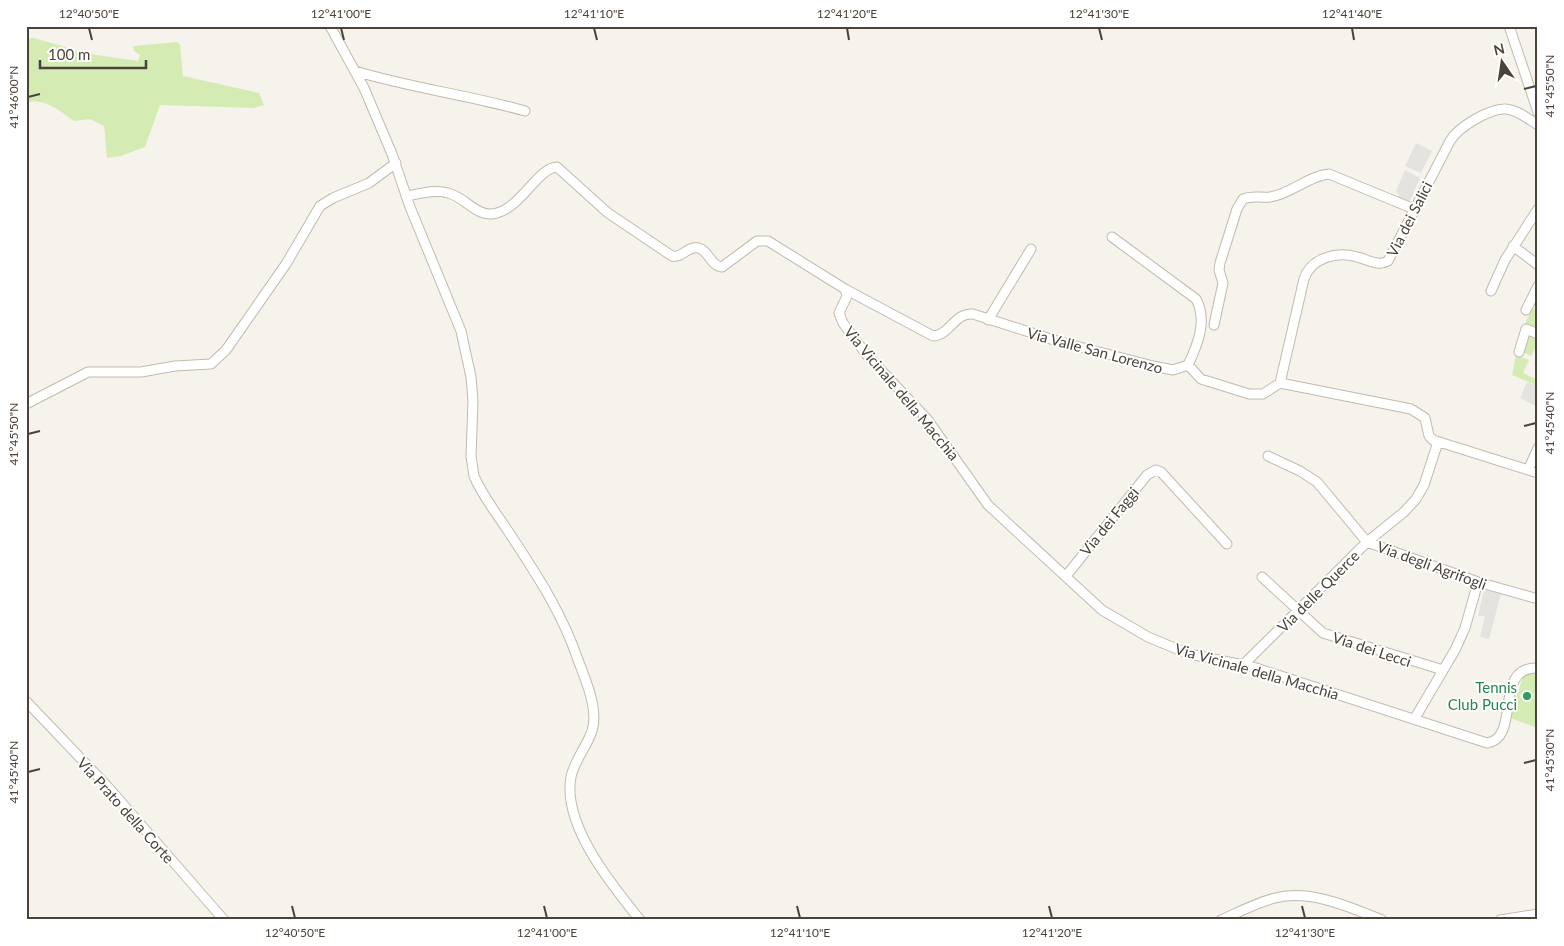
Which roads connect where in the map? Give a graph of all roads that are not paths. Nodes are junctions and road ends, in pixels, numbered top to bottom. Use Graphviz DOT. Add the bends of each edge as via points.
graph roads {
  1 [pos="330,26"];
  2 [pos="1508,26"];
  3 [pos="355,71"];
  4 [pos="525,111"];
  5 [pos="1538,112"];
  6 [pos="1538,125"];
  7 [pos="396,163"];
  8 [pos="406,196"];
  9 [pos="1414,209"];
  10 [pos="1538,209"];
  11 [pos="1112,237"];
  12 [pos="1513,246"];
  13 [pos="1031,249"];
  14 [pos="1538,265"];
  15 [pos="1538,286"];
  16 [pos="845,289"];
  17 [pos="1491,292"];
  18 [pos="1526,310"];
  19 [pos="988,320"];
  20 [pos="1214,325"];
  21 [pos="1538,334"];
  22 [pos="1519,352"];
  23 [pos="1188,365"];
  24 [pos="1280,383"];
  25 [pos="26,404"];
  26 [pos="1438,442"];
  27 [pos="1538,448"];
  28 [pos="1268,456"];
  29 [pos="1528,470"];
  30 [pos="1538,473"];
  31 [pos="1367,542"];
  32 [pos="1227,544"];
  33 [pos="1066,576"];
  34 [pos="1262,577"];
  35 [pos="1478,582"];
  36 [pos="1538,599"];
  37 [pos="1298,612"];
  38 [pos="1242,666"];
  39 [pos="1538,668"];
  40 [pos="1443,670"];
  41 [pos="26,701"];
  42 [pos="1415,718"];
  43 [pos="1538,914"];
  44 [pos="224,920"];
  45 [pos="640,920"];
  46 [pos="1221,920"];
  47 [pos="1382,920"];
  48 [pos="1500,920"];
  1 -- 3 [label="street"];
  2 -- 5 [label="street"];
  3 -- 4 [label="street"];
  3 -- 7 [label="street"];
  6 -- 9 [label="street, Via dei Salici" via="1520,113 1505,109 1462,128 1452,138"];
  7 -- 8 [label="street"];
  7 -- 25 [label="street" via="369,183 320,206 290,258 227,348 211,364 141,372 91,372"];
  8 -- 16 [label="street" via="445,192 483,213 496,213 520,199 547,170 557,167 608,213 670,255 680,256 698,248 716,266 722,267 757,241 766,240"];
  8 -- 45 [label="street" via="451,301 466,348 472,389 470,452 474,476 557,609 586,685 594,722 571,775 577,818 599,867"];
  9 -- 20 [label="street" via="1330,174 1274,196 1243,199 1219,267 1223,283"];
  9 -- 24 [label="street, Via dei Salici" via="1386,263 1342,255 1316,261 1309,267 1302,284"];
  10 -- 12 [label="street"];
  11 -- 23 [label="street" via="1196,299 1201,311 1199,338"];
  12 -- 14 [label="street"];
  12 -- 17 [label="street"];
  13 -- 19 [label="street"];
  15 -- 18 [label="street"];
  16 -- 19 [label="street, Via Valle San Lorenzo" via="932,336 942,333 965,314"];
  16 -- 33 [label="street, Via Vicinale della Macchia" via="847,296 840,307 840,318 866,354 926,419 993,510"];
  19 -- 23 [label="street, Via Valle San Lorenzo" via="1165,369 1176,370"];
  21 -- 22 [label="street" via="1526,329"];
  23 -- 24 [label="street" via="1201,379 1249,394 1263,394"];
  24 -- 26 [label="street" via="1414,410 1425,418 1429,436"];
  26 -- 29 [label="street"];
  26 -- 31 [label="street, Via delle Querce" via="1416,499"];
  27 -- 29 [label="street"];
  28 -- 31 [label="street, Via degli Agrifogli" via="1317,482"];
  29 -- 30 [label="street"];
  31 -- 35 [label="street, Via degli Agrifogli"];
  31 -- 37 [label="street, Via delle Querce"];
  32 -- 33 [label="street, Via dei Faggi" via="1156,470 1147,474"];
  33 -- 38 [label="street, Via Vicinale della Macchia" via="1095,605 1148,637 1189,654"];
  34 -- 37 [label="street, Via dei Lecci"];
  35 -- 36 [label="street, Via degli Agrifogli"];
  35 -- 40 [label="street" via="1465,628"];
  37 -- 38 [label="street, Via delle Querce"];
  37 -- 40 [label="street, Via dei Lecci" via="1314,627 1331,636"];
  38 -- 42 [label="street, Via Vicinale della Macchia"];
  39 -- 42 [label="street, Via Vicinale della Macchia" via="1523,670 1515,678 1502,732 1494,741 1482,742"];
  40 -- 42 [label="street"];
  41 -- 44 [label="street, Via Prato della Corte" via="108,787"];
  43 -- 48 [label="street"];
  46 -- 47 [label="street" via="1267,900 1293,896 1348,906"];
}
